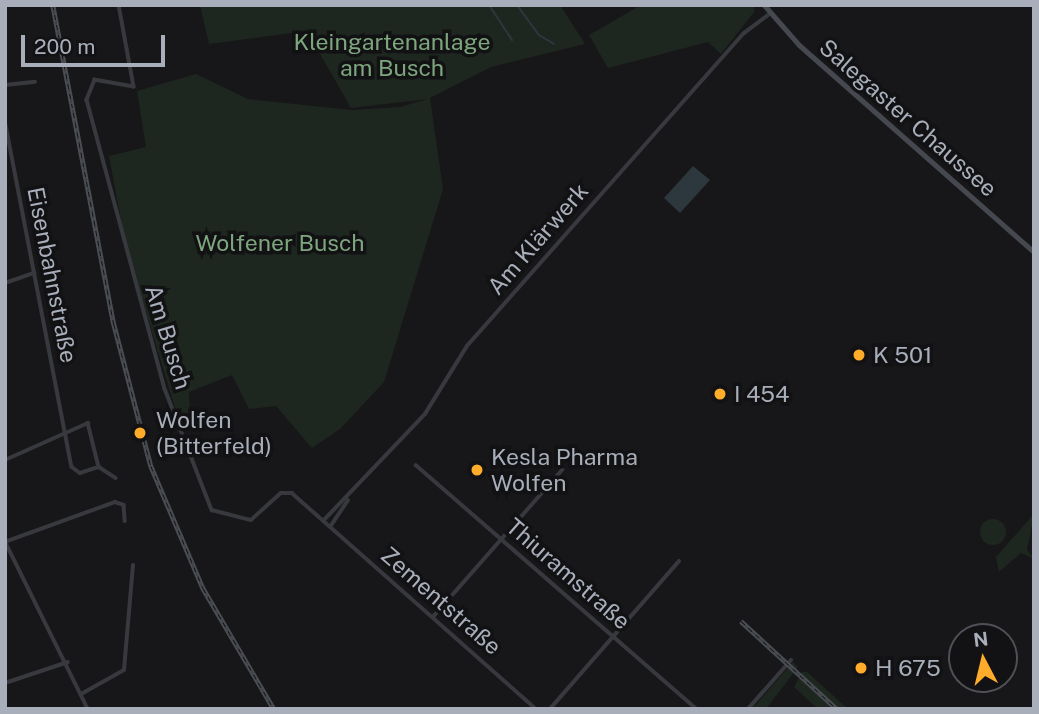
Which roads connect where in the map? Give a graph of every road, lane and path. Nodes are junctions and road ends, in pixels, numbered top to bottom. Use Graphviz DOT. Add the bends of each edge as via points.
graph roads {
  1 [pos="120,5"];
  2 [pos="764,5"];
  3 [pos="770,14"];
  4 [pos="35,82"];
  5 [pos="5,85"];
  6 [pos="5,120"];
  7 [pos="1034,253"];
  8 [pos="34,274"];
  9 [pos="5,283"];
  10 [pos="66,436"];
  11 [pos="5,460"];
  12 [pos="416,465"];
  13 [pos="99,467"];
  14 [pos="562,471"];
  15 [pos="116,478"];
  16 [pos="348,500"];
  17 [pos="325,519"];
  18 [pos="125,521"];
  19 [pos="330,527"];
  20 [pos="501,539"];
  21 [pos="5,542"];
  22 [pos="679,561"];
  23 [pos="133,565"];
  24 [pos="433,617"];
  25 [pos="613,635"];
  26 [pos="790,660"];
  27 [pos="68,662"];
  28 [pos="5,683"];
  29 [pos="83,694"];
  30 [pos="88,709"];
  31 [pos="536,709"];
  32 [pos="550,709"];
  33 [pos="697,709"];
  34 [pos="748,709"];
  1 -- 17 [label="street, Am Busch" via="133,89 95,80 87,100 154,352 197,478 220,516 254,519 287,491"];
  2 -- 3 [label="main road, Salegaster Chaussee"];
  3 -- 7 [label="main road, Salegaster Chaussee"];
  3 -- 16 [label="street, Am Klärwerk" via="743,34 462,352 429,410"];
  4 -- 5 [label="street"];
  6 -- 8 [label="street, Eisenbahnstraße"];
  8 -- 9 [label="street"];
  8 -- 10 [label="street, Eisenbahnstraße"];
  10 -- 11 [label="street"];
  10 -- 13 [label="street, Eisenbahnstraße" via="73,470"];
  10 -- 13 [label="street" via="88,423"];
  12 -- 20 [label="street, Thiuramstraße"];
  13 -- 15 [label="street"];
  14 -- 20 [label="street"];
  16 -- 17 [label="street, Am Klärwerk"];
  16 -- 19 [label="street, Am Klärwerk"];
  17 -- 19 [label="street, Zementstraße"];
  18 -- 21 [label="street" via="122,503"];
  19 -- 24 [label="street, Zementstraße"];
  20 -- 24 [label="street"];
  20 -- 25 [label="street, Thiuramstraße"];
  21 -- 27 [label="street"];
  22 -- 25 [label="street"];
  23 -- 29 [label="street" via="124,670"];
  24 -- 31 [label="street, Zementstraße"];
  25 -- 32 [label="street"];
  25 -- 33 [label="street, Thiuramstraße"];
  26 -- 34 [label="street"];
  27 -- 28 [label="street"];
  27 -- 29 [label="street"];
  29 -- 30 [label="street"];
}
